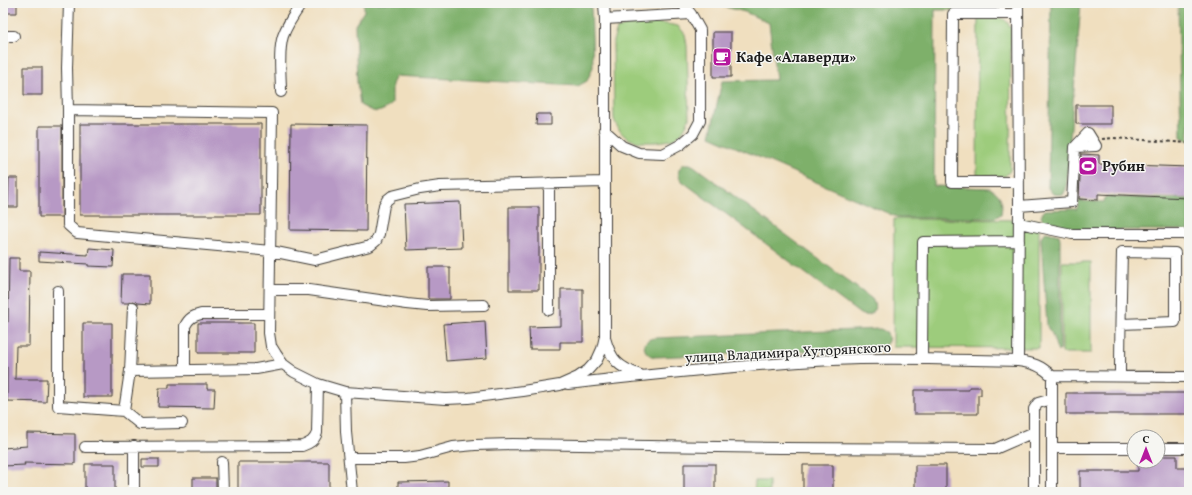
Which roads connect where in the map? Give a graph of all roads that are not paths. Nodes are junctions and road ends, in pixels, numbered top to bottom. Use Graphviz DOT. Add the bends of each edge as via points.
graph roads {
  1 [pos="68,3"];
  2 [pos="302,3"];
  3 [pos="604,3"];
  4 [pos="682,3"];
  5 [pos="1018,3"];
  6 [pos="691,14"];
  7 [pos="1018,14"];
  8 [pos="605,19"];
  9 [pos="3,36"];
  10 [pos="14,36"];
  11 [pos="281,92"];
  12 [pos="68,110"];
  13 [pos="604,130"];
  14 [pos="1093,141"];
  15 [pos="604,182"];
  16 [pos="1019,182"];
  17 [pos="550,183"];
  18 [pos="1019,206"];
  19 [pos="1019,223"];
  20 [pos="1189,234"];
  21 [pos="1019,241"];
  22 [pos="271,251"];
  23 [pos="270,290"];
  24 [pos="58,291"];
  25 [pos="484,305"];
  26 [pos="133,307"];
  27 [pos="550,310"];
  28 [pos="269,314"];
  29 [pos="1121,324"];
  30 [pos="605,336"];
  31 [pos="922,359"];
  32 [pos="1018,361"];
  33 [pos="282,364"];
  34 [pos="185,370"];
  35 [pos="130,372"];
  36 [pos="642,376"];
  37 [pos="1052,376"];
  38 [pos="1120,376"];
  39 [pos="1189,377"];
  40 [pos="318,384"];
  41 [pos="560,385"];
  42 [pos="345,392"];
  43 [pos="1052,399"];
  44 [pos="124,411"];
  45 [pos="182,423"];
  46 [pos="1034,432"];
  47 [pos="134,446"];
  48 [pos="85,447"];
  49 [pos="1053,448"];
  50 [pos="1126,448"];
  51 [pos="1166,448"];
  52 [pos="1189,448"];
  53 [pos="349,458"];
  54 [pos="222,462"];
  55 [pos="134,492"];
  56 [pos="223,492"];
  57 [pos="352,492"];
  58 [pos="1034,492"];
  59 [pos="1052,492"];
  1 -- 12 [label="street"];
  2 -- 11 [label="street" via="283,36"];
  3 -- 8 [label="street, улица Владимира Хуторянского"];
  4 -- 6 [label="street"];
  5 -- 7 [label="street"];
  6 -- 8 [label="street"];
  6 -- 13 [label="street" via="700,30 700,121 693,134 663,154 655,154 639,153 622,146"];
  7 -- 16 [label="street"];
  7 -- 16 [label="street" via="953,14 952,182"];
  8 -- 13 [label="street, улица Владимира Хуторянского"];
  9 -- 10 [label="street"];
  12 -- 22 [label="street" via="68,225 77,233"];
  12 -- 22 [label="street" via="272,113"];
  13 -- 15 [label="street, улица Владимира Хуторянского"];
  14 -- 18 [label="street" via="1096,146 1075,147 1072,202"];
  15 -- 17 [label="street"];
  15 -- 30 [label="street, улица Владимира Хуторянского"];
  16 -- 18 [label="street"];
  17 -- 22 [label="street" via="440,186 420,189 392,196 387,200 379,234 370,246 314,260"];
  17 -- 27 [label="street"];
  18 -- 19 [label="street"];
  19 -- 20 [label="street" via="1072,234"];
  19 -- 21 [label="street"];
  21 -- 31 [label="street" via="923,242"];
  21 -- 32 [label="street"];
  22 -- 23 [label="street"];
  23 -- 25 [label="street" via="309,290 427,306"];
  23 -- 28 [label="street"];
  24 -- 44 [label="street" via="58,406"];
  26 -- 35 [label="street"];
  28 -- 33 [label="street" via="271,346"];
  28 -- 34 [label="street" via="194,316 185,326"];
  29 -- 29 [label="street" via="1122,252 1175,253 1175,322"];
  29 -- 38 [label="street"];
  30 -- 36 [label="street" via="612,357 618,364"];
  30 -- 41 [label="street, улица Владимира Хуторянского" via="597,360 588,370"];
  31 -- 32 [label="street, улица Владимира Хуторянского"];
  31 -- 36 [label="street, улица Владимира Хуторянского" via="834,360"];
  32 -- 37 [label="street, улица Владимира Хуторянского" via="1032,363"];
  33 -- 34 [label="street" via="256,369"];
  33 -- 40 [label="street, улица Владимира Хуторянского"];
  34 -- 35 [label="street"];
  35 -- 44 [label="street"];
  36 -- 41 [label="street, улица Владимира Хуторянского"];
  37 -- 38 [label="street"];
  37 -- 43 [label="street"];
  38 -- 39 [label="street"];
  40 -- 42 [label="street, улица Владимира Хуторянского"];
  40 -- 47 [label="street" via="317,433 309,444"];
  41 -- 42 [label="street, улица Владимира Хуторянского" via="446,399"];
  42 -- 53 [label="street"];
  43 -- 46 [label="street" via="1038,403 1034,409"];
  43 -- 49 [label="street"];
  44 -- 45 [label="street" via="140,424"];
  46 -- 53 [label="street" via="995,449 512,444 453,447 404,458"];
  46 -- 58 [label="street"];
  47 -- 48 [label="street"];
  47 -- 55 [label="street"];
  49 -- 50 [label="street"];
  49 -- 59 [label="street"];
  51 -- 52 [label="street"];
  53 -- 57 [label="street"];
  54 -- 56 [label="street"];
}
